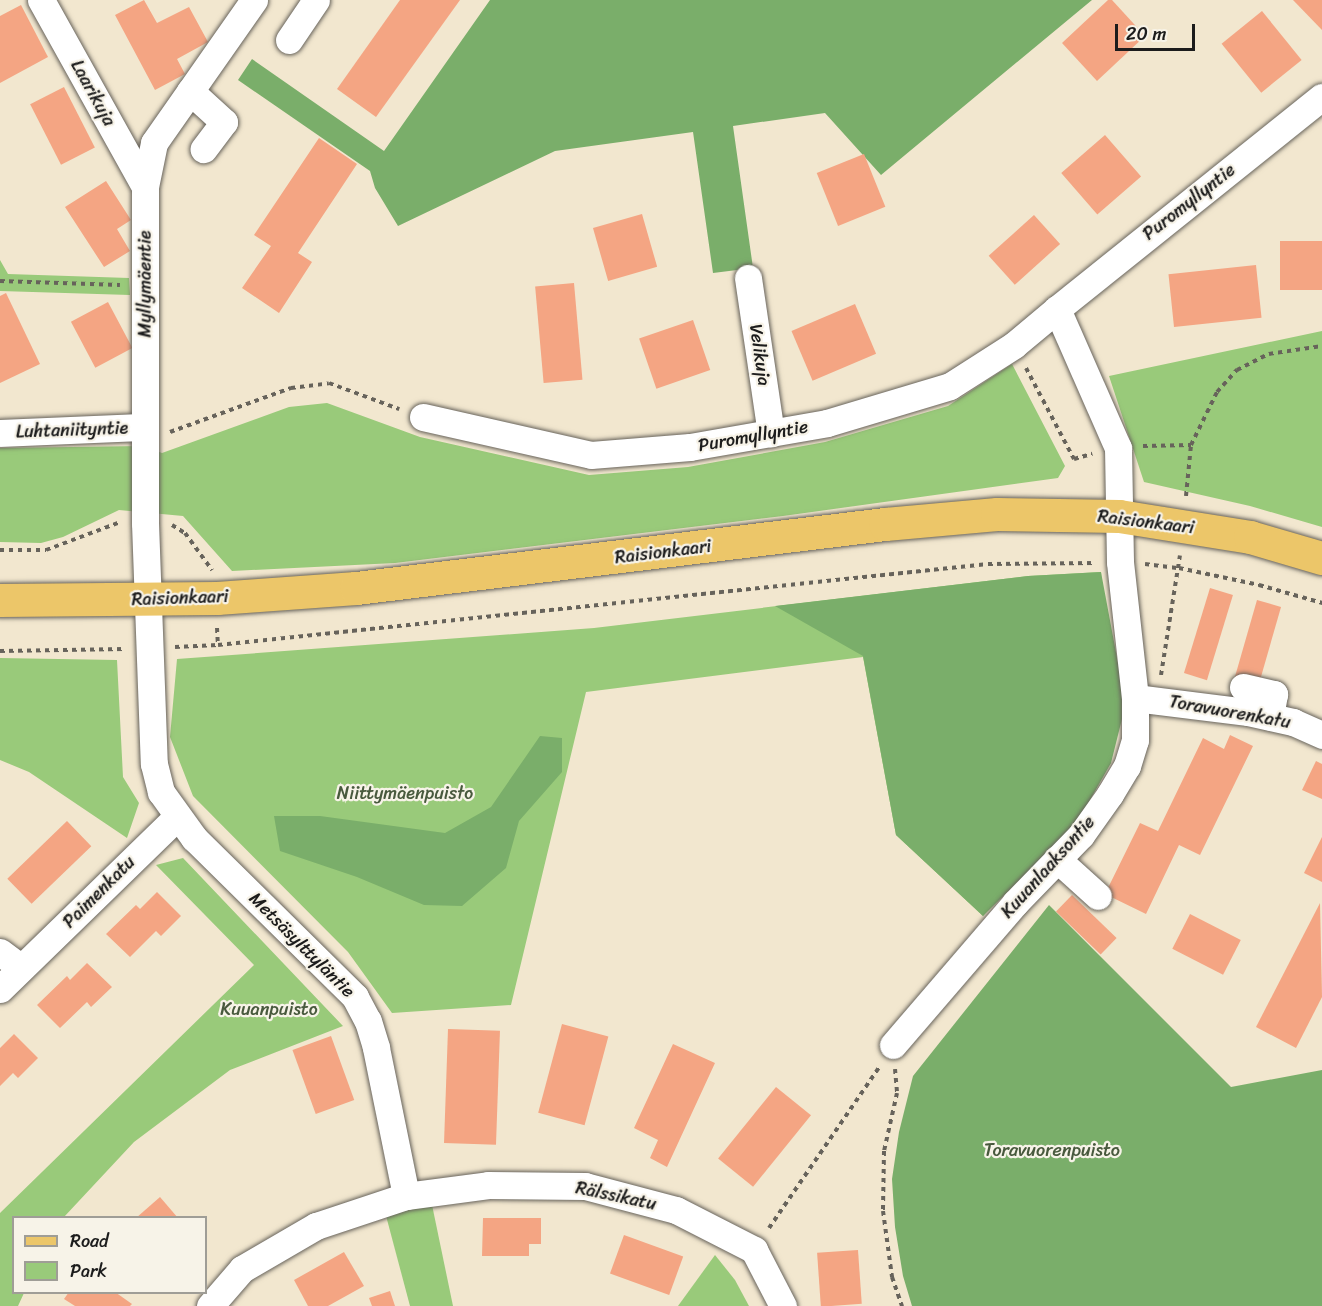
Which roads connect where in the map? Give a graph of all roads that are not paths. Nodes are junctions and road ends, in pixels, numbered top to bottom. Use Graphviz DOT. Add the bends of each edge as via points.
graph roads {
  1 [pos="41,0"];
  2 [pos="254,0"];
  3 [pos="316,0"];
  4 [pos="289,40"];
  5 [pos="190,91"];
  6 [pos="1322,97"];
  7 [pos="204,149"];
  8 [pos="145,187"];
  9 [pos="748,278"];
  10 [pos="1057,309"];
  11 [pos="423,417"];
  12 [pos="154,430"];
  13 [pos="0,433"];
  14 [pos="771,433"];
  15 [pos="1119,516"];
  16 [pos="1322,558"];
  17 [pos="148,599"];
  18 [pos="0,600"];
  19 [pos="1243,687"];
  20 [pos="1135,698"];
  21 [pos="1270,717"];
  22 [pos="1322,735"];
  23 [pos="177,817"];
  24 [pos="1057,859"];
  25 [pos="1098,896"];
  26 [pos="0,952"];
  27 [pos="21,968"];
  28 [pos="0,989"];
  29 [pos="893,1045"];
  30 [pos="406,1196"];
  31 [pos="210,1306"];
  32 [pos="783,1306"];
  1 -- 8 [label="street, Laarikuja"];
  2 -- 5 [label="street, Myllymäentie"];
  3 -- 4 [label="street"];
  5 -- 7 [label="street" via="224,122"];
  5 -- 8 [label="street, Myllymäentie" via="154,143"];
  6 -- 10 [label="street, Puromyllyntie"];
  8 -- 12 [label="street, Myllymäentie" via="145,285"];
  9 -- 14 [label="street, Velikuja"];
  10 -- 14 [label="street, Puromyllyntie" via="1014,345 950,386 827,423"];
  10 -- 15 [label="street" via="1118,448"];
  11 -- 14 [label="street, Puromyllyntie" via="591,455 690,447"];
  12 -- 13 [label="street, Luhtaniityntie"];
  12 -- 17 [label="street, Myllymäentie"];
  15 -- 16 [label="main road, Raisionkaari" via="1250,537"];
  15 -- 17 [label="main road, Raisionkaari" via="997,514 356,588"];
  15 -- 20 [label="street, Kuuanlaaksontie" via="1119,562"];
  17 -- 18 [label="main road, Raisionkaari"];
  17 -- 23 [label="street, Metsäsylttyläntie" via="154,764 161,792"];
  19 -- 21 [label="street" via="1274,694"];
  20 -- 21 [label="street, Toravuorenkatu"];
  20 -- 24 [label="street, Kuuanlaaksontie" via="1135,740 1127,766 1081,835"];
  21 -- 22 [label="street, Toravuorenkatu"];
  23 -- 27 [label="street, Paimenkatu"];
  23 -- 30 [label="street, Metsäsylttyläntie" via="355,997 376,1048"];
  24 -- 25 [label="street"];
  24 -- 29 [label="street, Kuuanlaaksontie"];
  26 -- 27 [label="street"];
  27 -- 28 [label="street, Paimenkatu"];
  30 -- 31 [label="street" via="316,1226 242,1269"];
  30 -- 32 [label="street, Rälssikatu" via="488,1185 585,1186 676,1210 754,1250"];
}
